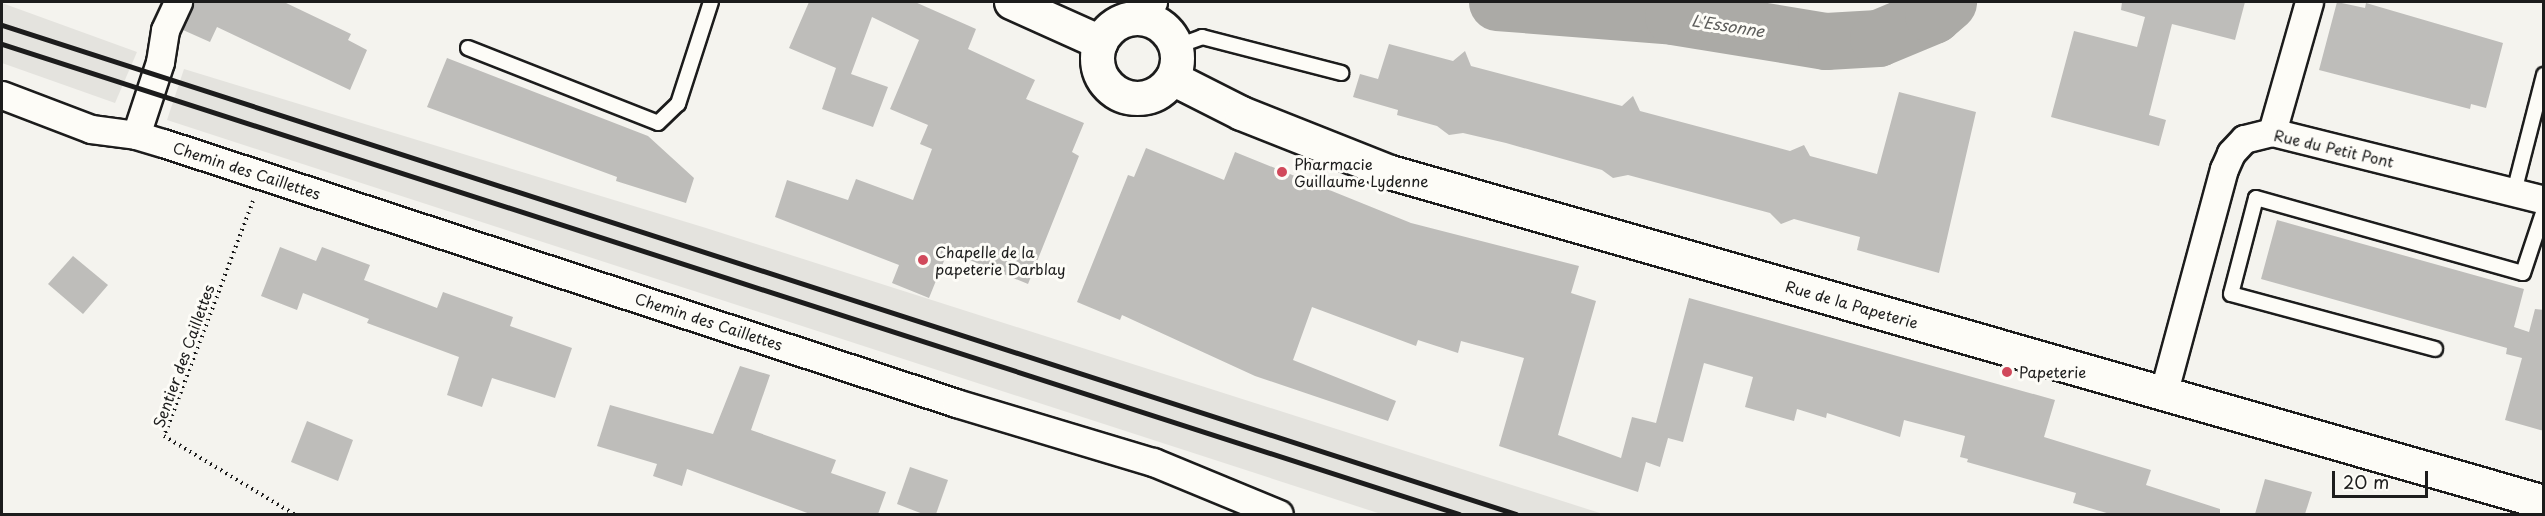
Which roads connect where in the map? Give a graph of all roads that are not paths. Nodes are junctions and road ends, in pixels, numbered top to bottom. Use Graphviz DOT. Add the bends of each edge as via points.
graph roads {
  1 [pos="178,2"];
  2 [pos="711,2"];
  3 [pos="1011,2"];
  4 [pos="2309,2"];
  5 [pos="1149,10"];
  6 [pos="1100,42"];
  7 [pos="468,48"];
  8 [pos="1174,63"];
  9 [pos="1341,73"];
  10 [pos="2544,75"];
  11 [pos="2,95"];
  12 [pos="2272,132"];
  13 [pos="136,135"];
  14 [pos="2514,192"];
  15 [pos="2544,200"];
  16 [pos="2544,210"];
  17 [pos="2435,349"];
  18 [pos="2164,391"];
  19 [pos="2544,501"];
  20 [pos="1279,514"];
  1 -- 13 [label="street" via="165,30 160,62"];
  2 -- 7 [label="lane" via="678,104 658,123"];
  3 -- 6 [label="street"];
  4 -- 12 [label="street"];
  5 -- 6 [label="street" via="1118,22"];
  5 -- 8 [label="street" via="1164,29"];
  6 -- 8 [label="street" via="1096,55 1101,75 1113,91 1125,97 1152,96"];
  8 -- 9 [label="lane" via="1202,37"];
  8 -- 18 [label="street, Rue de la Papeterie" via="1241,113 1390,172"];
  10 -- 14 [label="lane"];
  11 -- 13 [label="street, Chemin des Caillettes" via="91,129"];
  12 -- 14 [label="street, Rue du Petit Pont"];
  12 -- 18 [label="street, Rue du Petit Pont" via="2244,139 2231,153"];
  13 -- 20 [label="street, Chemin des Caillettes" via="956,403 1153,462"];
  14 -- 15 [label="street, Rue du Petit Pont"];
  16 -- 17 [label="lane" via="2523,273 2256,198 2231,294"];
  18 -- 19 [label="street, Rue de la Papeterie"];
}
